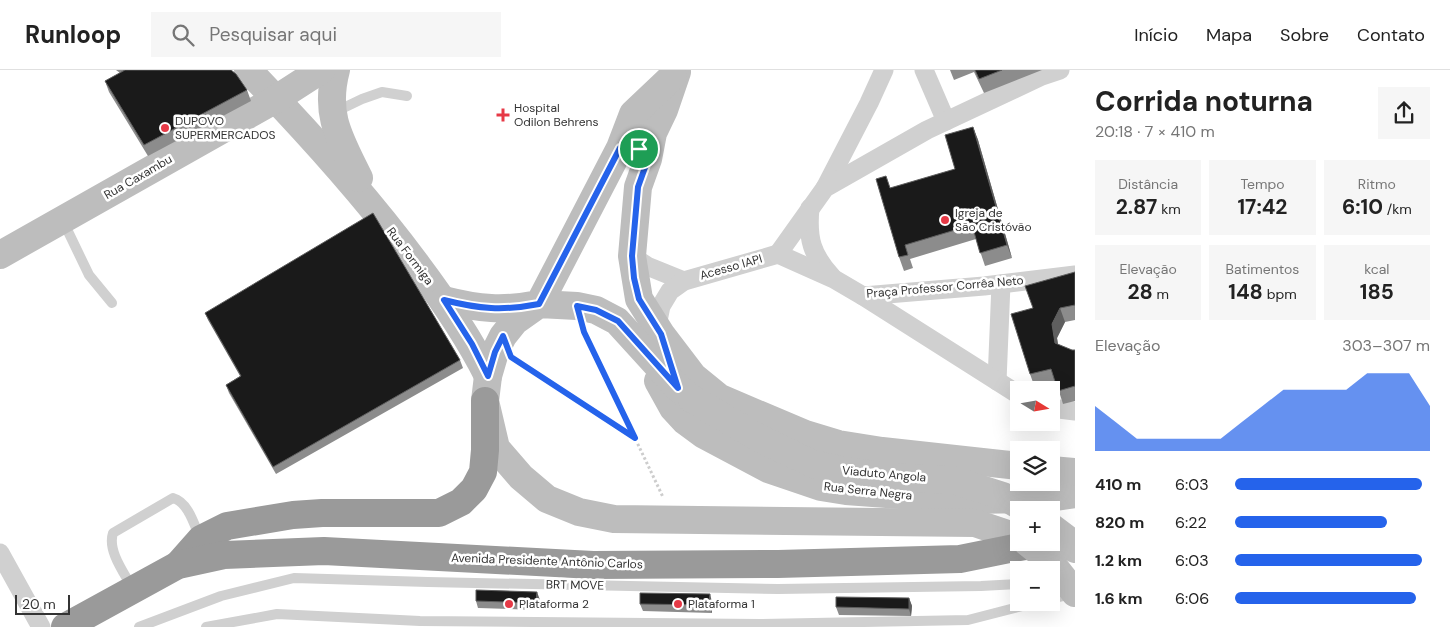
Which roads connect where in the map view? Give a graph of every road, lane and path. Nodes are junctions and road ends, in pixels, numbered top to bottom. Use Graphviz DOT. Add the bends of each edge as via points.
graph roads {
  1 [pos="248,70"];
  2 [pos="321,70"];
  3 [pos="336,70"];
  4 [pos="884,70"];
  5 [pos="924,70"];
  6 [pos="1060,70"];
  7 [pos="678,71"];
  8 [pos="408,96"];
  9 [pos="276,99"];
  10 [pos="332,113"];
  11 [pos="946,121"];
  12 [pos="620,148"];
  13 [pos="648,159"];
  14 [pos="825,188"];
  15 [pos="810,208"];
  16 [pos="377,212"];
  17 [pos="63,220"];
  18 [pos="778,254"];
  19 [pos="0,255"];
  20 [pos="632,256"];
  21 [pos="1075,275"];
  22 [pos="834,279"];
  23 [pos="684,281"];
  24 [pos="1001,284"];
  25 [pos="863,296"];
  26 [pos="444,300"];
  27 [pos="112,303"];
  28 [pos="539,304"];
  29 [pos="577,306"];
  30 [pos="661,334"];
  31 [pos="503,336"];
  32 [pos="632,337"];
  33 [pos="998,381"];
  34 [pos="487,389"];
  35 [pos="1010,389"];
  36 [pos="685,394"];
  37 [pos="1060,409"];
  38 [pos="1075,411"];
  39 [pos="635,438"];
  40 [pos="1010,465"];
  41 [pos="1060,471"];
  42 [pos="1075,472"];
  43 [pos="1075,494"];
  44 [pos="1012,501"];
  45 [pos="666,503"];
  46 [pos="1060,534"];
  47 [pos="1010,535"];
  48 [pos="1075,536"];
  49 [pos="201,539"];
  50 [pos="1060,539"];
  51 [pos="1010,549"];
  52 [pos="1039,551"];
  53 [pos="0,553"];
  54 [pos="178,565"];
  55 [pos="1072,571"];
  56 [pos="1010,584"];
  57 [pos="1060,587"];
  58 [pos="133,590"];
  59 [pos="1010,609"];
  60 [pos="41,627"];
  61 [pos="65,627"];
  62 [pos="139,627"];
  63 [pos="206,627"];
  1 -- 9 [label="street, Rua Formiga"];
  2 -- 9 [label="street, Rua Caxambu"];
  3 -- 10 [label="street, Rua Formiga"];
  4 -- 14 [label="street"];
  5 -- 11 [label="street"];
  6 -- 11 [label="street"];
  7 -- 12 [label="street" via="633,114"];
  7 -- 13 [label="street" via="653,133"];
  8 -- 10 [label="lane" via="382,92"];
  9 -- 16 [label="street, Rua Formiga"];
  9 -- 17 [label="street, Rua Caxambu"];
  10 -- 16 [label="street, Rua Formiga" via="344,147"];
  11 -- 14 [label="street"];
  12 -- 13 [label="street" via="639,149"];
  12 -- 28 [label="street"];
  13 -- 20 [label="street" via="638,187"];
  14 -- 15 [label="street"];
  15 -- 18 [label="street"];
  15 -- 22 [label="street" via="808,223 814,253"];
  16 -- 26 [label="street, Rua Formiga"];
  17 -- 19 [label="street, Rua Caxambu"];
  17 -- 27 [label="lane" via="89,275"];
  18 -- 22 [label="street, Praça Professor Corrêa Neto"];
  18 -- 23 [label="street, Acesso IAPI"];
  20 -- 23 [label="street, Acesso IAPI" via="647,266"];
  20 -- 30 [label="street" via="639,299"];
  21 -- 24 [label="street, Praça Professor Corrêa Neto"];
  22 -- 25 [label="street, Praça Professor Corrêa Neto"];
  23 -- 30 [label="street, Acesso IAPI" via="670,291 661,306 658,321"];
  24 -- 25 [label="street, Praça Professor Corrêa Neto"];
  24 -- 33 [label="street"];
  25 -- 33 [label="street"];
  26 -- 28 [label="street" via="498,309"];
  26 -- 34 [label="street, Rua Formiga" via="472,344"];
  28 -- 29 [label="street"];
  28 -- 31 [label="street" via="515,321"];
  29 -- 32 [label="street" via="596,310 618,321"];
  29 -- 39 [label="path" via="584,332"];
  30 -- 36 [label="street"];
  30 -- 40 [label="street" via="693,376 720,398 805,434 858,448"];
  31 -- 34 [label="street" via="495,352"];
  31 -- 39 [label="path" via="511,357"];
  32 -- 36 [label="street, Viaduto Angola"];
  32 -- 43 [label="street, Rua Serra Negra" via="674,408 686,421 704,435 768,470 821,487 846,491 967,500 1042,499"];
  33 -- 35 [label="street"];
  34 -- 47 [label="street, Rua Formiga" via="496,448 546,499 579,512 614,518 975,523"];
  34 -- 49 [label="highway" via="483,472 474,489 461,502 439,513 322,512 293,515 227,526"];
  36 -- 44 [label="street, Viaduto Angola, bridge" via="759,438 813,464 878,476 954,480"];
  37 -- 38 [label="street"];
  39 -- 45 [label="path"];
  41 -- 42 [label="street"];
  46 -- 55 [label="street, bridge" via="1067,539"];
  48 -- 50 [label="highway"];
  49 -- 54 [label="highway"];
  49 -- 58 [label="lane" via="190,514 180,500 173,498 113,533 110,540"];
  51 -- 54 [label="highway, Avenida Presidente Antônio Carlos" via="960,559 593,565 324,551 224,555"];
  52 -- 55 [label="street, bridge"];
  53 -- 60 [label="street"];
  54 -- 58 [label="highway, Avenida Presidente Antônio Carlos"];
  55 -- 57 [label="lane"];
  56 -- 62 [label="lane, BRT MOVE" via="778,589 294,578 221,596"];
  58 -- 61 [label="highway, Avenida Presidente Antônio Carlos"];
  59 -- 63 [label="lane" via="968,620 760,624 430,621 277,614"];
}
